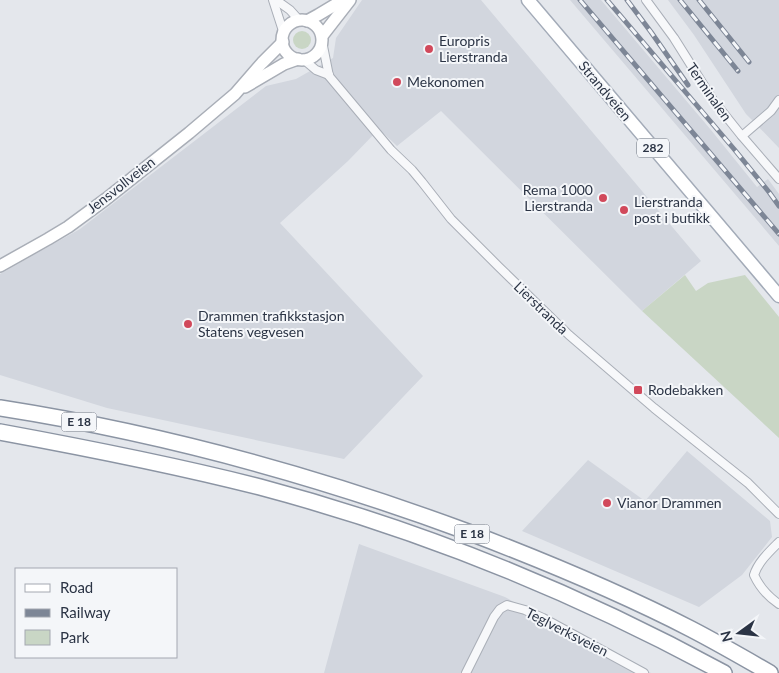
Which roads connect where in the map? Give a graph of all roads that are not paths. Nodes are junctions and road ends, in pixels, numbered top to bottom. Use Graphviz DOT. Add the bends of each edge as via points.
graph roads {
  1 [pos="274,0"];
  2 [pos="343,0"];
  3 [pos="350,0"];
  4 [pos="528,0"];
  5 [pos="646,0"];
  6 [pos="303,20"];
  7 [pos="283,38"];
  8 [pos="322,38"];
  9 [pos="300,59"];
  10 [pos="329,75"];
  11 [pos="235,94"];
  12 [pos="779,100"];
  13 [pos="742,136"];
  14 [pos="779,179"];
  15 [pos="0,266"];
  16 [pos="779,296"];
  17 [pos="0,408"];
  18 [pos="0,432"];
  19 [pos="779,514"];
  20 [pos="779,542"];
  21 [pos="779,604"];
  22 [pos="466,673"];
  23 [pos="644,673"];
  24 [pos="724,673"];
  25 [pos="770,673"];
  1 -- 6 [label="street"];
  1 -- 7 [label="street"];
  2 -- 6 [label="street"];
  3 -- 8 [label="street"];
  4 -- 16 [label="main road, Strandveien / 282"];
  5 -- 13 [label="street, Terminalen"];
  6 -- 7 [label="street" via="290,25"];
  6 -- 8 [label="street" via="315,25"];
  7 -- 9 [label="street" via="286,51"];
  7 -- 11 [label="street, Jensvollveien"];
  8 -- 9 [label="street" via="314,56"];
  8 -- 10 [label="street, Lierstranda"];
  9 -- 10 [label="street, Lierstranda"];
  9 -- 11 [label="street, Jensvollveien" via="284,64"];
  10 -- 19 [label="street, Lierstranda" via="447,214 540,308 601,364 748,483"];
  11 -- 15 [label="street, Jensvollveien" via="68,227"];
  12 -- 13 [label="street"];
  13 -- 14 [label="street, Terminalen"];
  17 -- 25 [label="highway, E 18" via="201,449 427,517 623,596 692,629"];
  18 -- 24 [label="highway, E 18" via="207,474 383,525 579,600"];
  20 -- 21 [label="street" via="756,568 754,575 760,587"];
  22 -- 23 [label="street, Teglverksveien" via="494,617 506,605 543,618"];
}
